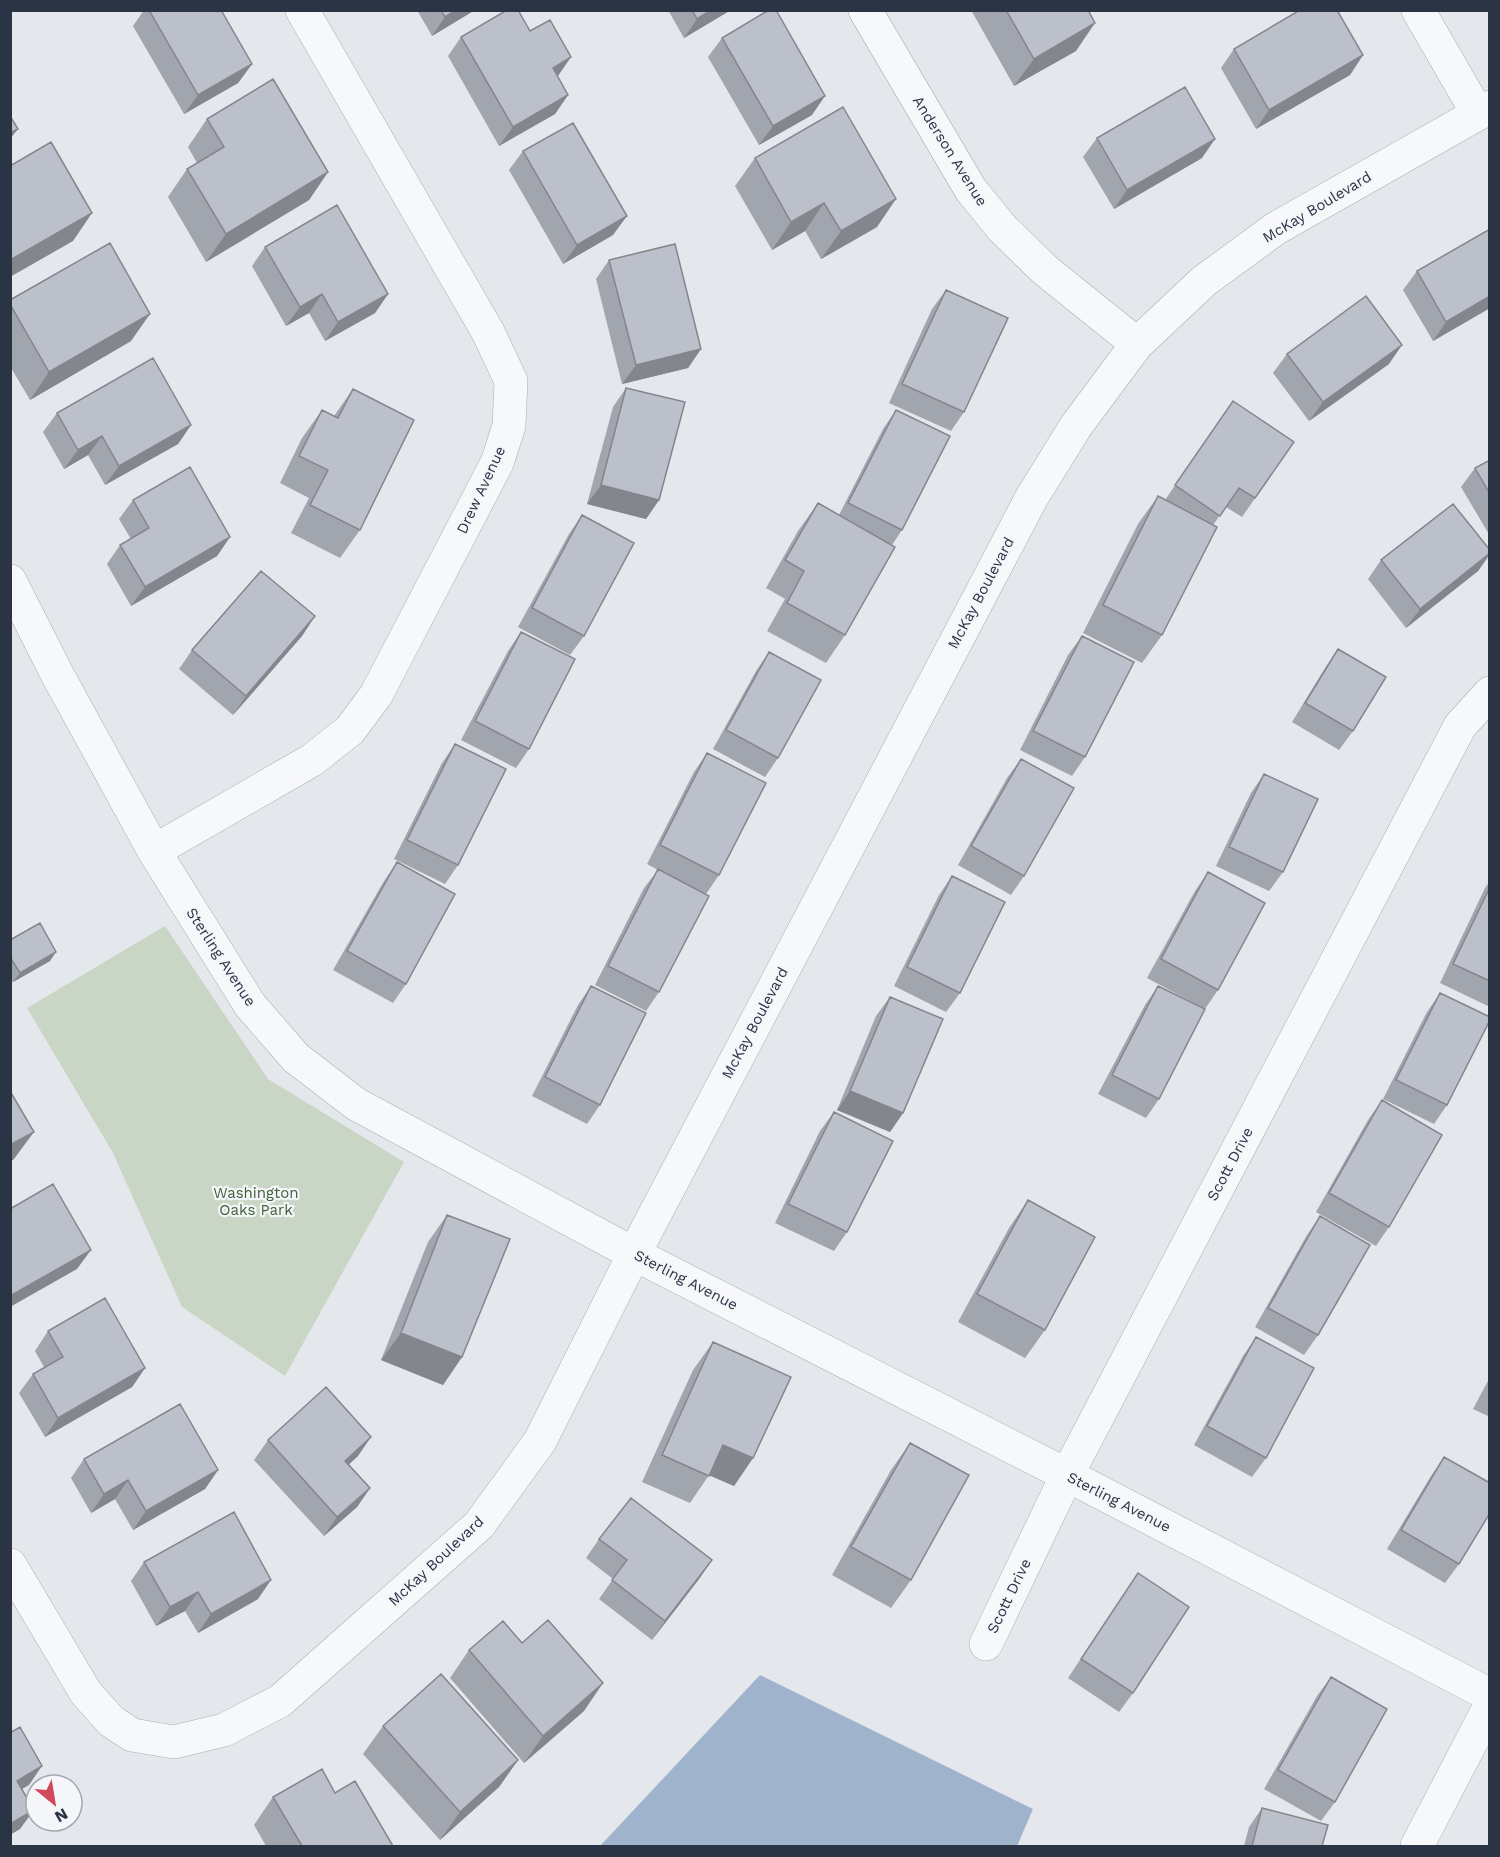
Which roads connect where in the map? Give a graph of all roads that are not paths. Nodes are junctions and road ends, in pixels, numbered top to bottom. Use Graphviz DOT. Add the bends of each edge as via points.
graph roads {
  1 [pos="302,10"];
  2 [pos="865,10"];
  3 [pos="1418,10"];
  4 [pos="1484,111"];
  5 [pos="1137,344"];
  6 [pos="10,581"];
  7 [pos="1490,693"];
  8 [pos="154,851"];
  9 [pos="634,1254"];
  10 [pos="1067,1475"];
  11 [pos="10,1565"];
  12 [pos="986,1644"];
  13 [pos="1490,1695"];
  14 [pos="1490,1706"];
  15 [pos="1417,1846"];
  1 -- 8 [label="street, Drew Avenue" via="488,332 511,381 509,426 497,463 376,695 350,730 312,760"];
  2 -- 5 [label="street, Anderson Avenue" via="941,140 1002,228 1045,270"];
  3 -- 4 [label="street"];
  4 -- 5 [label="street, McKay Boulevard" via="1275,229 1204,281"];
  5 -- 9 [label="street, McKay Boulevard" via="1076,426 1032,496"];
  6 -- 8 [label="street, Sterling Avenue"];
  7 -- 10 [label="street, Scott Drive" via="1460,726"];
  8 -- 9 [label="street, Sterling Avenue" via="250,1005 296,1058 356,1104"];
  9 -- 10 [label="street, Sterling Avenue"];
  9 -- 11 [label="street, McKay Boulevard" via="540,1441 479,1526 280,1701 224,1730 174,1742 132,1735 111,1721 86,1694"];
  10 -- 12 [label="street, Scott Drive"];
  10 -- 13 [label="street, Sterling Avenue"];
  14 -- 15 [label="street"];
}
